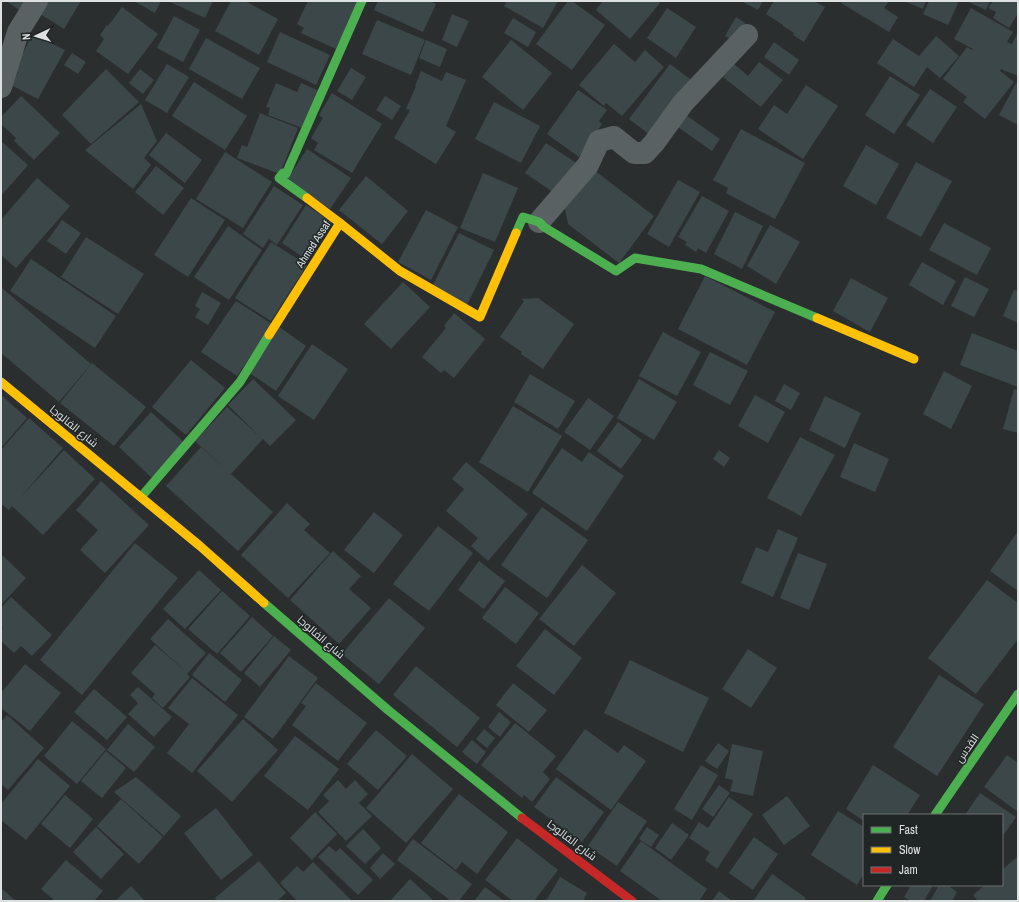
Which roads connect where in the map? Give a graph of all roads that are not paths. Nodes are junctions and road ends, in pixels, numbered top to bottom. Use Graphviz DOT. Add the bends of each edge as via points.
graph roads {
  1 [pos="37,1"];
  2 [pos="362,1"];
  3 [pos="747,35"];
  4 [pos="1,87"];
  5 [pos="539,222"];
  6 [pos="340,223"];
  7 [pos="914,359"];
  8 [pos="1,382"];
  9 [pos="141,497"];
  10 [pos="1018,694"];
  11 [pos="936,814"];
  12 [pos="886,886"];
  13 [pos="632,901"];
  14 [pos="877,901"];
  1 -- 4 [label="street" via="18,32"];
  2 -- 6 [label="street, Ahmed Assaf" via="286,174 283,173 280,178"];
  3 -- 5 [label="street" via="683,103 645,153 634,153 614,137 599,141 588,165"];
  5 -- 6 [label="street" via="523,217 480,317 400,271"];
  5 -- 7 [label="street" via="616,271 635,258 701,269"];
  6 -- 9 [label="street, Ahmed Assaf" via="240,382"];
  8 -- 9 [label="street, شارع الفالوجا"];
  9 -- 13 [label="street, شارع الفالوجا" via="388,710 512,810"];
  10 -- 11 [label="street, القدس"];
  12 -- 14 [label="street"];
}
